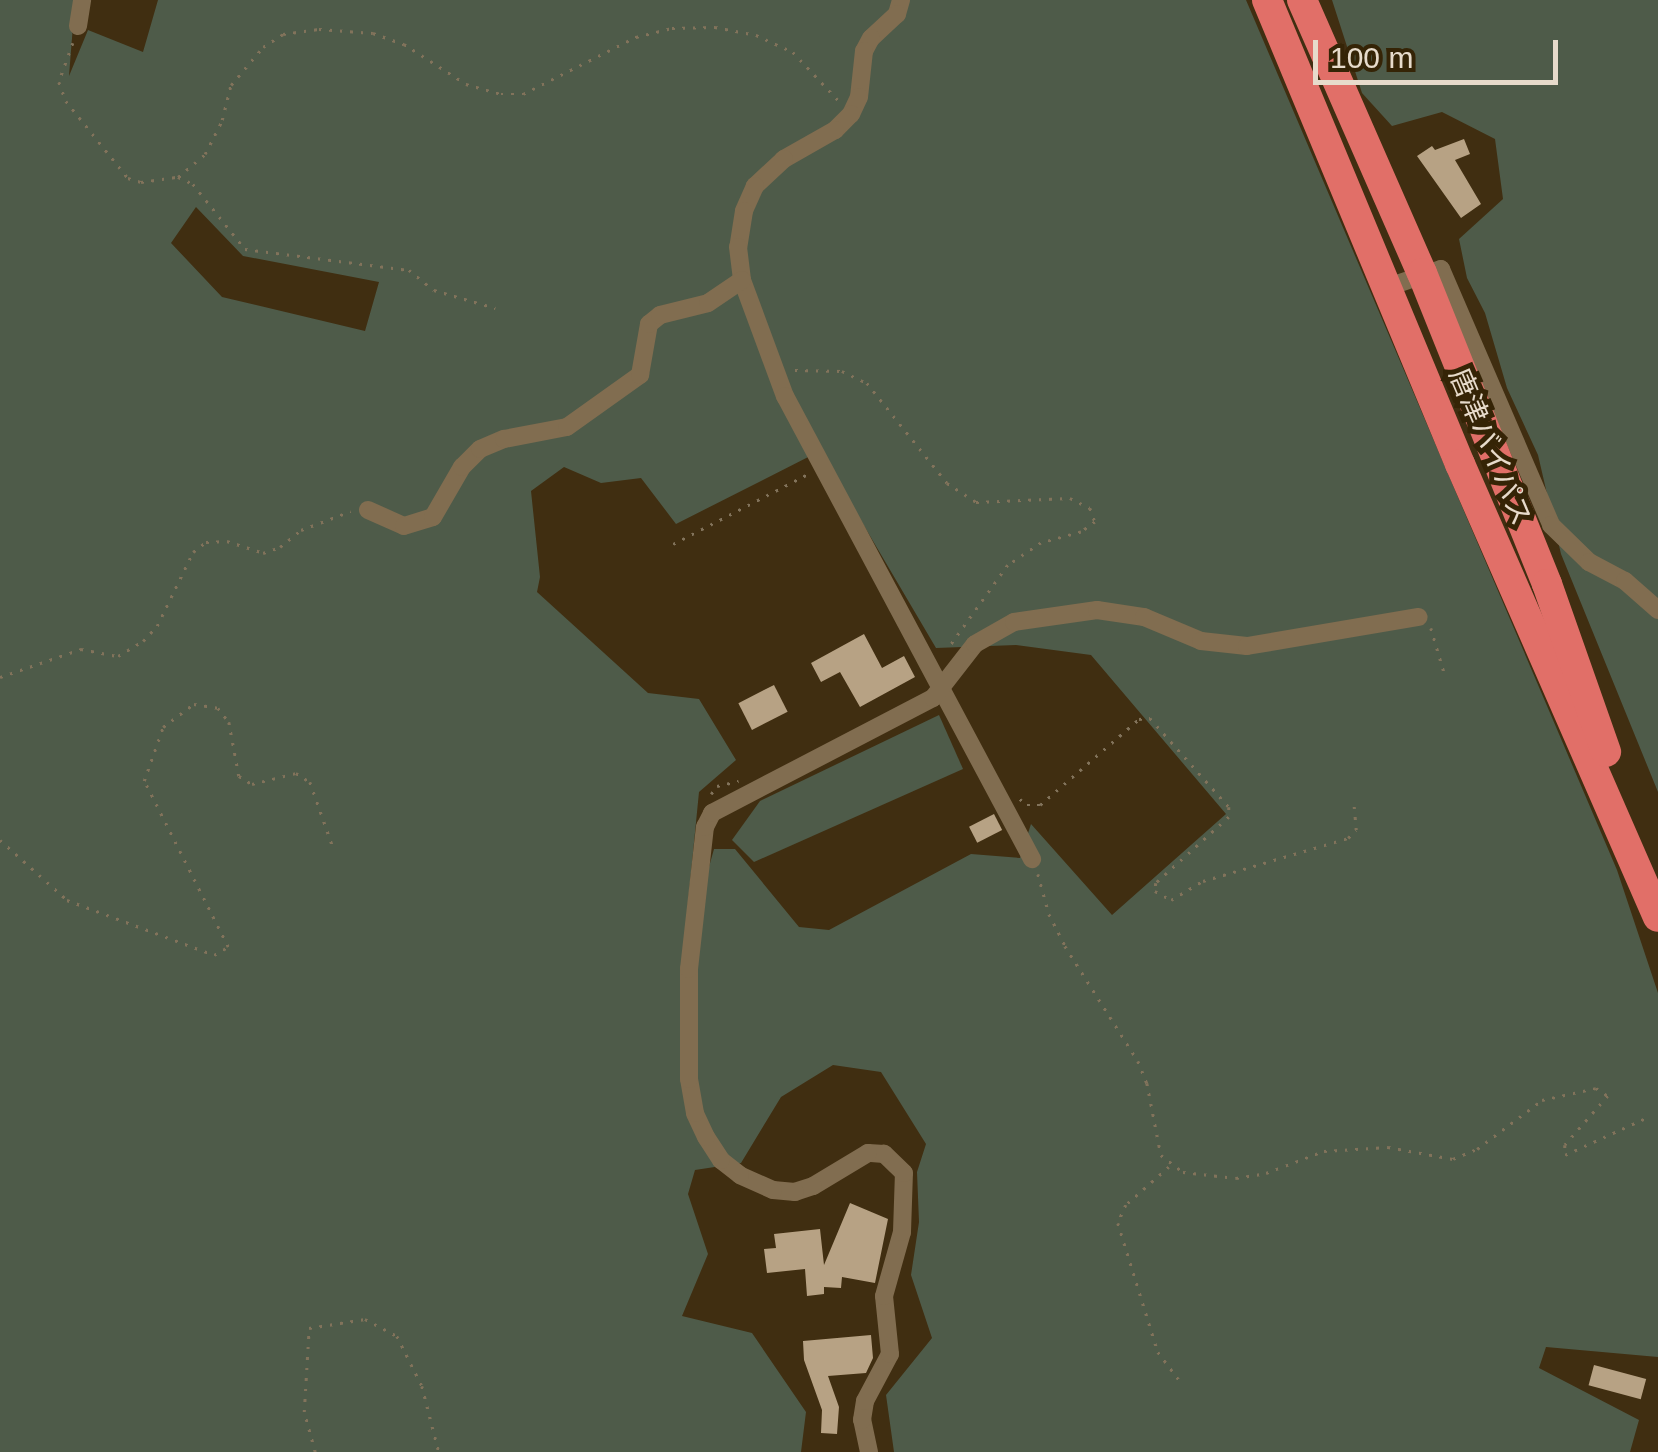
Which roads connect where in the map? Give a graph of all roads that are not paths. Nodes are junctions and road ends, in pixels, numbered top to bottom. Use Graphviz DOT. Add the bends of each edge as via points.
graph roads {
  1 [pos="82,0"];
  2 [pos="901,0"];
  3 [pos="1268,0"];
  4 [pos="1302,0"];
  5 [pos="78,26"];
  6 [pos="1422,273"];
  7 [pos="742,280"];
  8 [pos="1388,286"];
  9 [pos="368,510"];
  10 [pos="1658,610"];
  11 [pos="1419,617"];
  12 [pos="948,680"];
  13 [pos="1032,859"];
  14 [pos="1658,900"];
  15 [pos="1658,918"];
  16 [pos="869,1452"];
  1 -- 5 [label="street"];
  2 -- 7 [label="street" via="864,51 851,114 755,186 738,247"];
  3 -- 8 [label="highway, 唐津バイパス"];
  4 -- 6 [label="highway, 唐津バイパス"];
  6 -- 8 [label="street"];
  6 -- 10 [label="street" via="1441,268 1551,525 1589,562"];
  6 -- 14 [label="highway, 唐津バイパス" via="1547,584"];
  7 -- 9 [label="street" via="708,303 649,324 640,376 567,427 480,450 433,517 404,526"];
  7 -- 12 [label="street" via="772,369 821,468"];
  8 -- 15 [label="highway, 唐津バイパス"];
  11 -- 12 [label="street" via="1222,646 1144,616 1098,610 997,628 975,644"];
  12 -- 13 [label="street"];
  12 -- 16 [label="street" via="712,814 689,969 689,1078 695,1113 721,1160 772,1190 795,1192 868,1153 884,1154 904,1173 902,1232 884,1296 890,1354 862,1420"];
}
